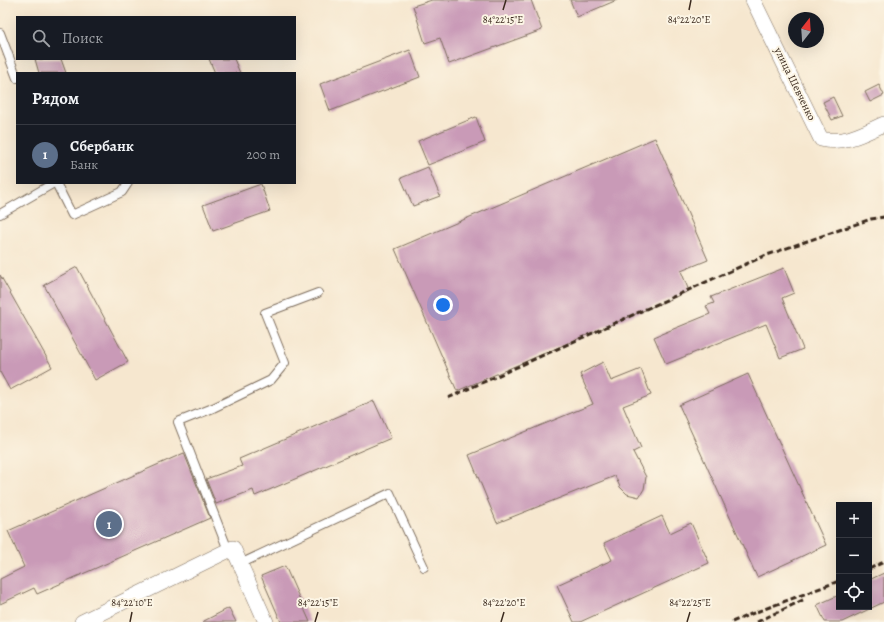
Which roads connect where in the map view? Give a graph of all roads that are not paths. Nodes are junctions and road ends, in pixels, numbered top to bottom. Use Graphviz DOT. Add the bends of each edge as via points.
graph roads {
  1 [pos="757,1"];
  2 [pos="0,33"];
  3 [pos="16,75"];
  4 [pos="884,124"];
  5 [pos="53,184"];
  6 [pos="56,184"];
  7 [pos="127,184"];
  8 [pos="0,214"];
  9 [pos="318,293"];
  10 [pos="228,550"];
  11 [pos="240,564"];
  12 [pos="424,567"];
  13 [pos="86,621"];
  14 [pos="266,622"];
  1 -- 4 [label="street, улица Шевченко" via="821,139 831,141 854,137"];
  2 -- 3 [label="lane"];
  5 -- 8 [label="lane"];
  6 -- 7 [label="lane" via="72,215 122,192"];
  9 -- 10 [label="lane" via="265,312 285,363 271,380 178,422"];
  10 -- 11 [label="street" via="233,548"];
  10 -- 13 [label="street"];
  11 -- 12 [label="lane" via="390,493"];
  11 -- 14 [label="street"];
}
